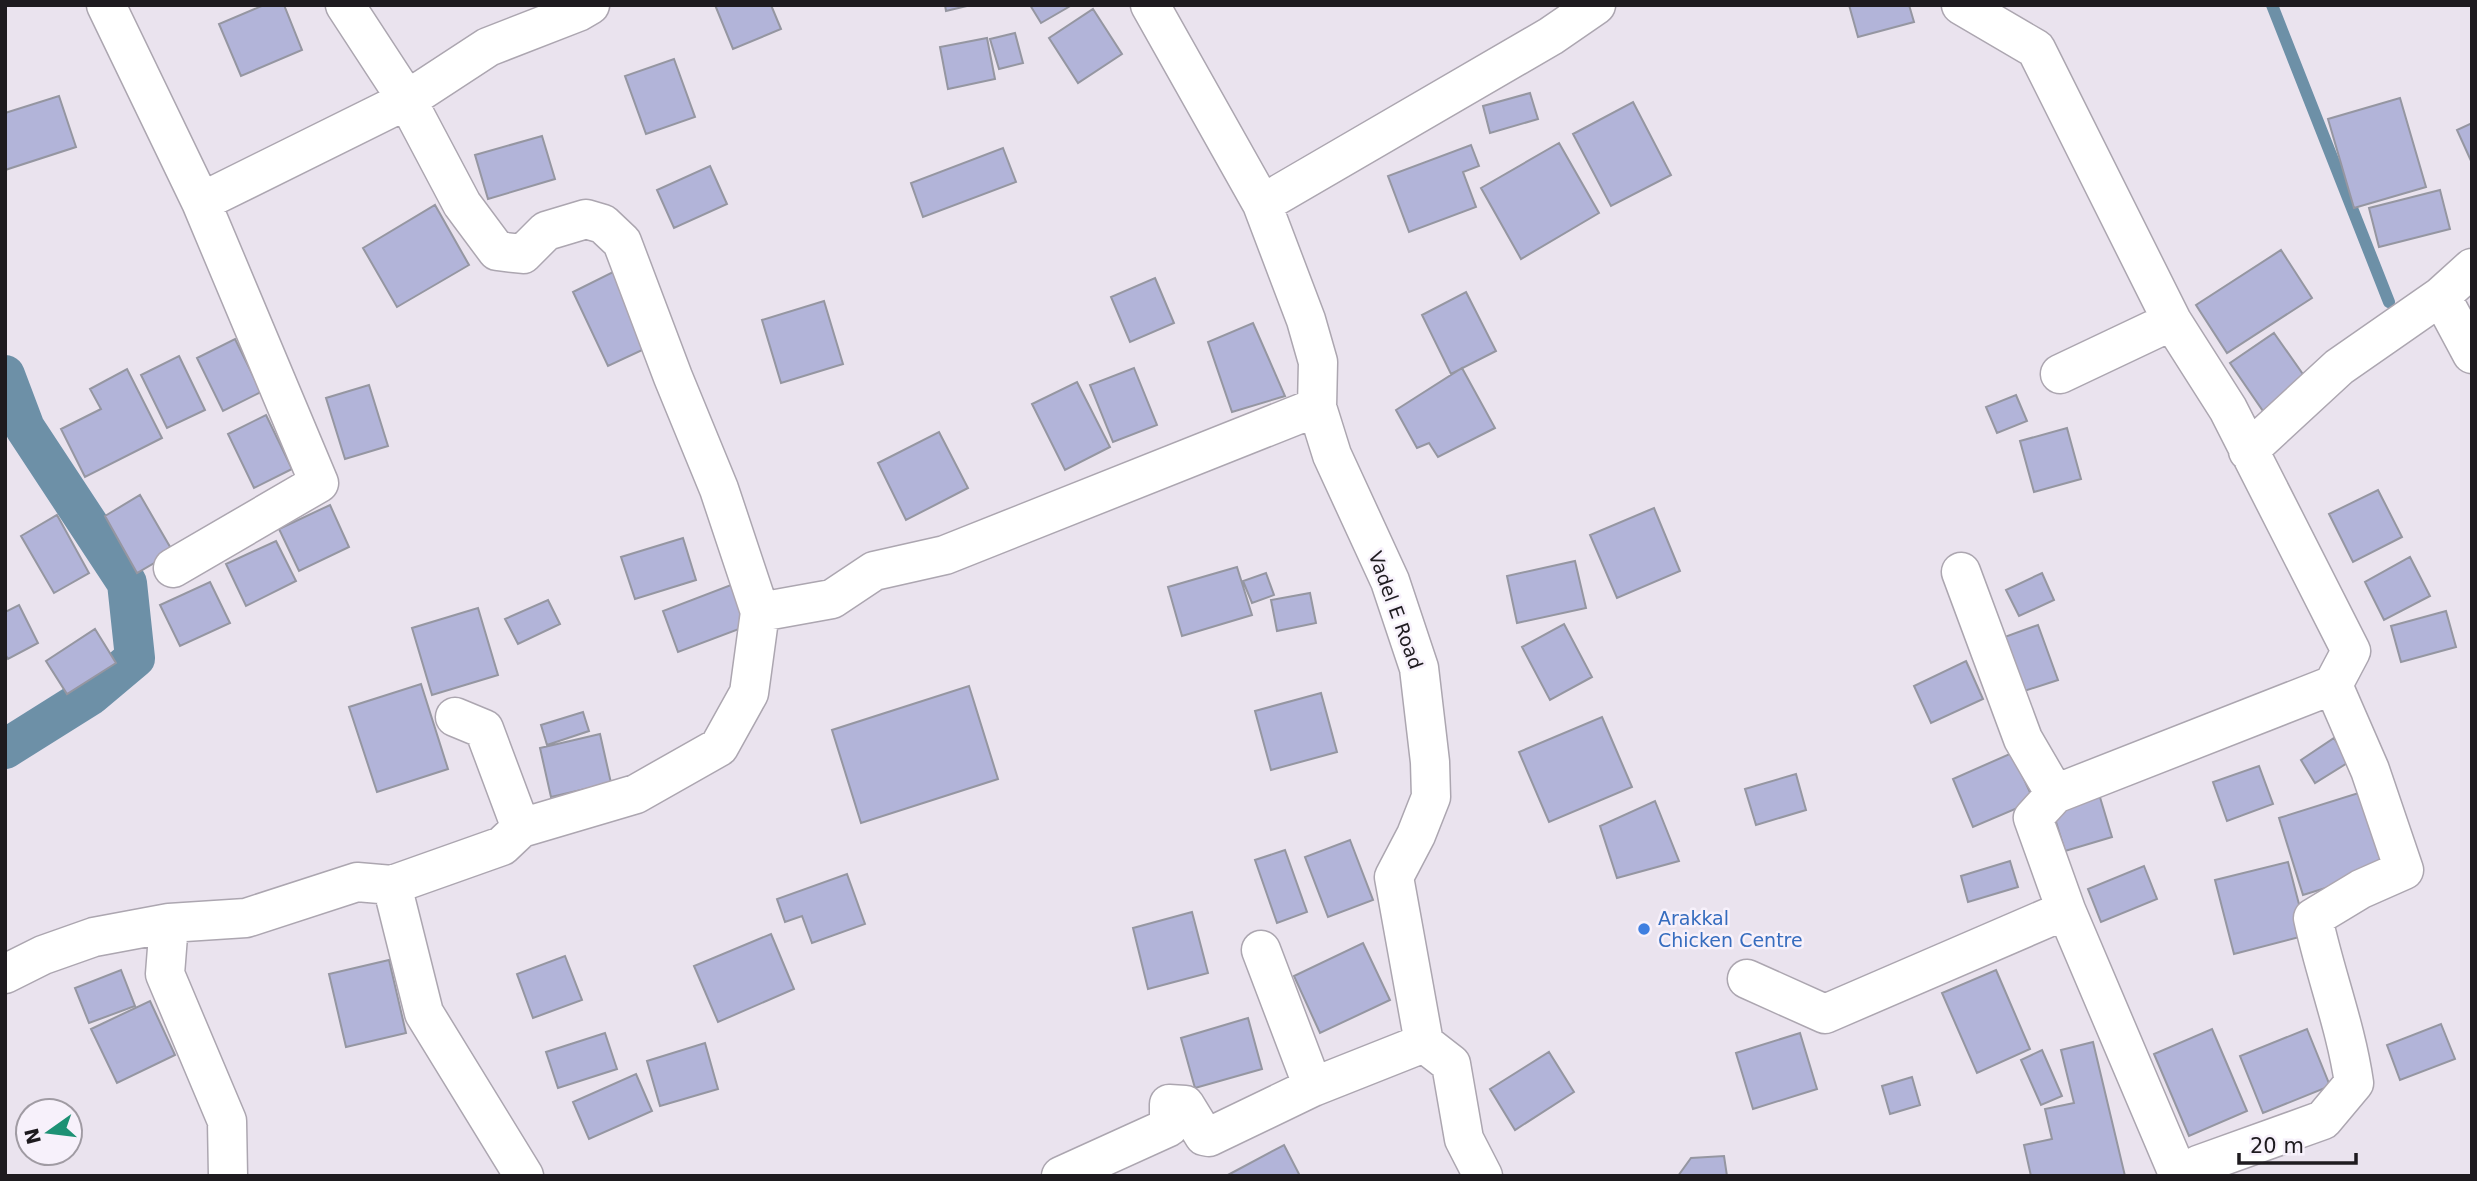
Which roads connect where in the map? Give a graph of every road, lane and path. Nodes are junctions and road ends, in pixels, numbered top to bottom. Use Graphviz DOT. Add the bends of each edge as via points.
graph roads {
  1 [pos="106,5"];
  2 [pos="345,5"];
  3 [pos="590,5"];
  4 [pos="1150,5"];
  5 [pos="1596,5"];
  6 [pos="1961,5"];
  7 [pos="407,100"];
  8 [pos="201,202"];
  9 [pos="1262,204"];
  10 [pos="2472,268"];
  11 [pos="2441,296"];
  12 [pos="2172,321"];
  13 [pos="2472,354"];
  14 [pos="2060,374"];
  15 [pos="1317,407"];
  16 [pos="2248,451"];
  17 [pos="173,568"];
  18 [pos="1961,572"];
  19 [pos="760,612"];
  20 [pos="2333,685"];
  21 [pos="455,717"];
  22 [pos="2055,794"];
  23 [pos="521,828"];
  24 [pos="392,885"];
  25 [pos="2066,910"];
  26 [pos="169,923"];
  27 [pos="1261,950"];
  28 [pos="5,974"];
  29 [pos="1747,979"];
  30 [pos="1424,1043"];
  31 [pos="1313,1087"];
  32 [pos="228,1176"];
  33 [pos="524,1176"];
  34 [pos="1061,1176"];
  35 [pos="1483,1176"];
  36 [pos="2179,1176"];
  37 [pos="2189,1176"];
  1 -- 8 [label="street"];
  2 -- 7 [label="street"];
  3 -- 7 [label="street" via="488,47"];
  4 -- 9 [label="street, Vadel E Road"];
  5 -- 9 [label="street" via="1551,36"];
  6 -- 12 [label="street" via="2036,50"];
  7 -- 8 [label="street"];
  7 -- 19 [label="street" via="461,204 497,251 523,254 546,230 586,219 603,224 622,242 719,489"];
  8 -- 17 [label="street" via="319,483"];
  9 -- 15 [label="street, Vadel E Road" via="1318,362"];
  10 -- 11 [label="street"];
  11 -- 13 [label="street"];
  11 -- 16 [label="street" via="2339,367"];
  12 -- 14 [label="street"];
  12 -- 16 [label="street" via="2228,409"];
  15 -- 19 [label="street" via="945,555 874,571 832,599"];
  15 -- 30 [label="street, Vadel E Road" via="1332,454 1390,581 1419,668 1431,797 1394,877"];
  16 -- 20 [label="street" via="2351,651"];
  18 -- 22 [label="street" via="2023,739"];
  19 -- 23 [label="street" via="749,693 719,747 636,794"];
  20 -- 22 [label="street"];
  20 -- 37 [label="street" via="2370,770 2404,870 2313,918 2350,1052 2354,1083 2323,1120 2198,1165"];
  21 -- 23 [label="street" via="484,729"];
  22 -- 25 [label="street" via="2033,818"];
  23 -- 24 [label="street" via="502,846"];
  24 -- 26 [label="street" via="357,882 246,918"];
  24 -- 33 [label="street" via="424,1013"];
  25 -- 29 [label="street" via="1825,1014"];
  25 -- 36 [label="street"];
  26 -- 28 [label="street" via="94,937"];
  26 -- 32 [label="street" via="165,974 227,1121"];
  27 -- 31 [label="street"];
  30 -- 31 [label="street"];
  30 -- 35 [label="street" via="1451,1064 1464,1139"];
  31 -- 34 [label="street" via="1209,1137 1185,1105 1169,1104 1169,1128"];
}
